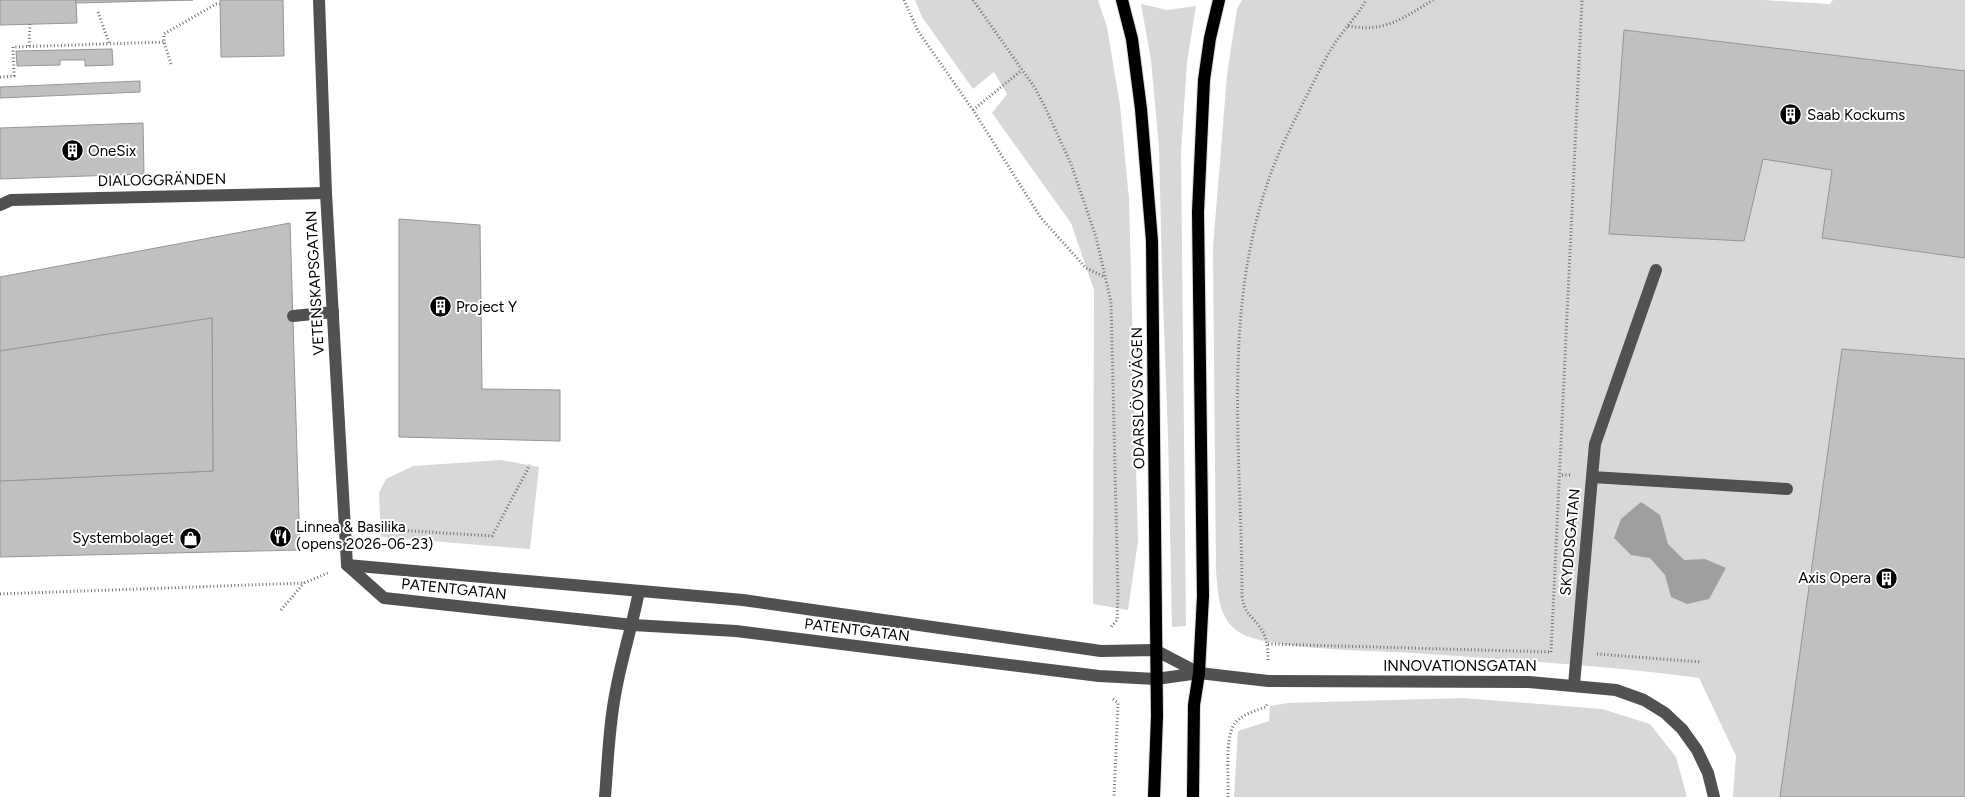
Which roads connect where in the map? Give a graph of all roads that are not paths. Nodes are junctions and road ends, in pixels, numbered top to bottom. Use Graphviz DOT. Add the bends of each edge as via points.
graph roads {
  1 [pos="319,0"];
  2 [pos="1122,0"];
  3 [pos="1219,0"];
  4 [pos="326,193"];
  5 [pos="0,205"];
  6 [pos="1656,270"];
  7 [pos="332,312"];
  8 [pos="293,316"];
  9 [pos="1592,477"];
  10 [pos="1787,489"];
  11 [pos="347,565"];
  12 [pos="639,591"];
  13 [pos="633,625"];
  14 [pos="1155,650"];
  15 [pos="1199,673"];
  16 [pos="1156,679"];
  17 [pos="1574,685"];
  18 [pos="606,797"];
  19 [pos="1154,797"];
  20 [pos="1192,797"];
  21 [pos="1714,797"];
  1 -- 4 [label="street, VETENSKAPSGATAN"];
  2 -- 14 [label="main road, ODARSLÖVSVÄGEN" via="1132,39 1142,109 1152,242"];
  3 -- 15 [label="main road" via="1204,80 1198,212 1203,596"];
  4 -- 5 [label="street, DIALOGGRÄNDEN" via="11,200"];
  4 -- 7 [label="street, VETENSKAPSGATAN"];
  6 -- 9 [label="street" via="1595,444"];
  7 -- 8 [label="street"];
  7 -- 11 [label="street, VETENSKAPSGATAN"];
  9 -- 10 [label="street, SKYDDSGATAN"];
  9 -- 17 [label="street, SKYDDSGATAN"];
  11 -- 12 [label="street, PATENTGATAN"];
  11 -- 13 [label="street, PATENTGATAN" via="384,598"];
  12 -- 13 [label="street"];
  12 -- 14 [label="street, PATENTGATAN" via="743,600 1101,651"];
  13 -- 16 [label="street, PATENTGATAN" via="736,631 1099,676"];
  13 -- 18 [label="street" via="616,686"];
  14 -- 15 [label="street, INNOVATIONSGATAN"];
  14 -- 16 [label="main road, ODARSLÖVSVÄGEN"];
  15 -- 16 [label="street, PATENTGATAN"];
  15 -- 17 [label="street, INNOVATIONSGATAN" via="1268,681"];
  15 -- 20 [label="main road" via="1194,705"];
  16 -- 19 [label="main road, ODARSLÖVSVÄGEN"];
  17 -- 21 [label="street, INNOVATIONSGATAN" via="1616,690 1644,700 1666,713 1697,750 1708,773"];
}
